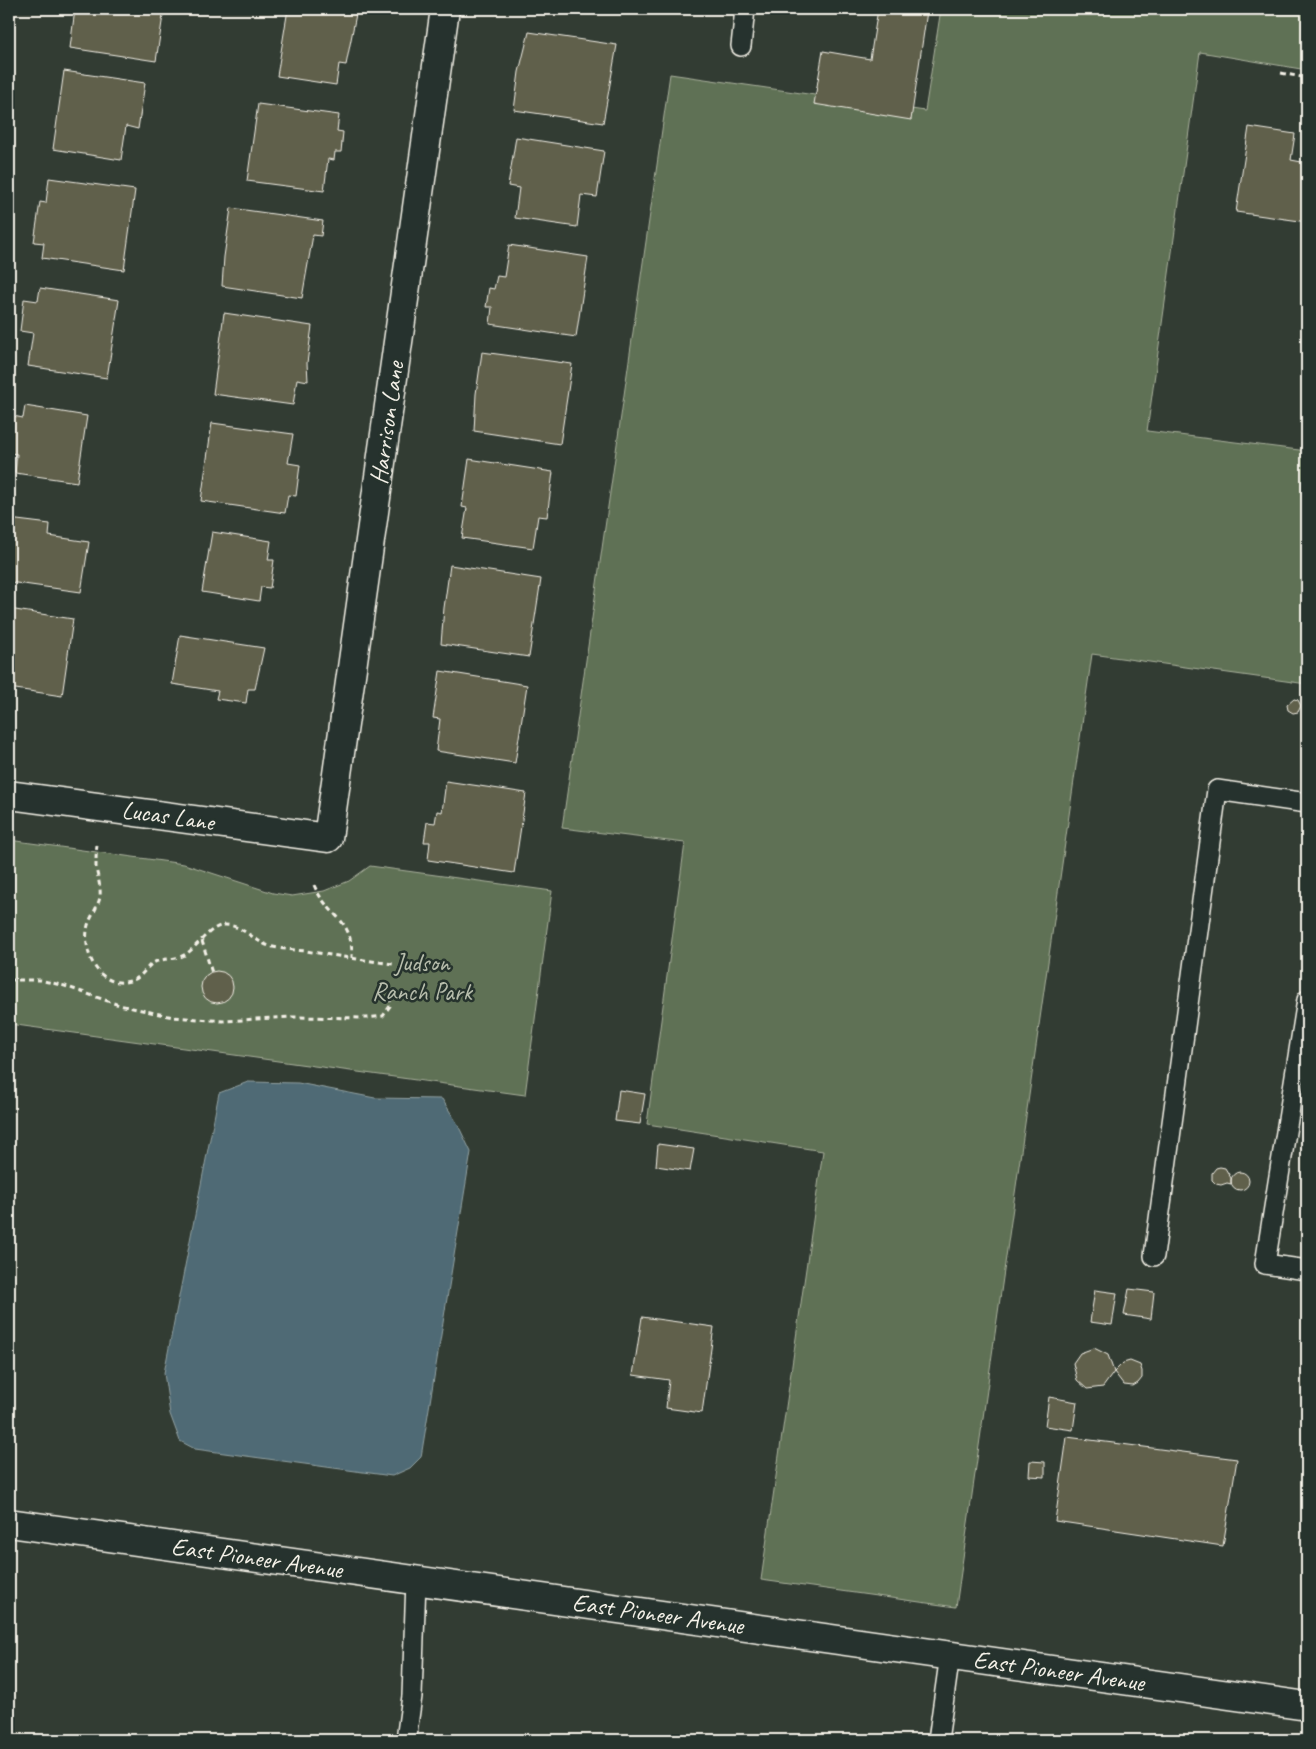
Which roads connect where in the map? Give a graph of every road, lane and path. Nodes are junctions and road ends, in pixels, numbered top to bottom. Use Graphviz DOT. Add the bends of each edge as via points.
graph roads {
  1 [pos="446,9"];
  2 [pos="745,9"];
  3 [pos="741,46"];
  4 [pos="1281,73"];
  5 [pos="1307,78"];
  6 [pos="9,795"];
  7 [pos="1307,803"];
  8 [pos="328,838"];
  9 [pos="98,845"];
  10 [pos="314,886"];
  11 [pos="202,941"];
  12 [pos="352,958"];
  13 [pos="392,964"];
  14 [pos="212,973"];
  15 [pos="9,980"];
  16 [pos="390,999"];
  17 [pos="1307,1000"];
  18 [pos="1154,1256"];
  19 [pos="1307,1270"];
  20 [pos="9,1523"];
  21 [pos="416,1580"];
  22 [pos="950,1655"];
  23 [pos="1307,1706"];
  24 [pos="406,1740"];
  25 [pos="938,1740"];
  1 -- 8 [label="street, Harrison Lane"];
  2 -- 3 [label="lane"];
  4 -- 5 [label="path"];
  6 -- 8 [label="street, Lucas Lane"];
  7 -- 18 [label="lane" via="1217,790"];
  9 -- 11 [label="path" via="96,868 100,899 88,926 86,948 97,971 114,981 134,980 153,963 177,959"];
  10 -- 12 [label="path" via="348,930"];
  11 -- 12 [label="path" via="224,925 247,932 270,946"];
  11 -- 14 [label="path"];
  12 -- 13 [label="path"];
  15 -- 16 [label="path" via="40,980 119,1005 173,1017 224,1021 383,1016 390,1006"];
  17 -- 19 [label="lane" via="1265,1264"];
  20 -- 21 [label="street, East Pioneer Avenue"];
  21 -- 22 [label="street, East Pioneer Avenue"];
  21 -- 24 [label="lane" via="412,1696"];
  22 -- 23 [label="street, East Pioneer Avenue"];
  22 -- 25 [label="lane"];
}
